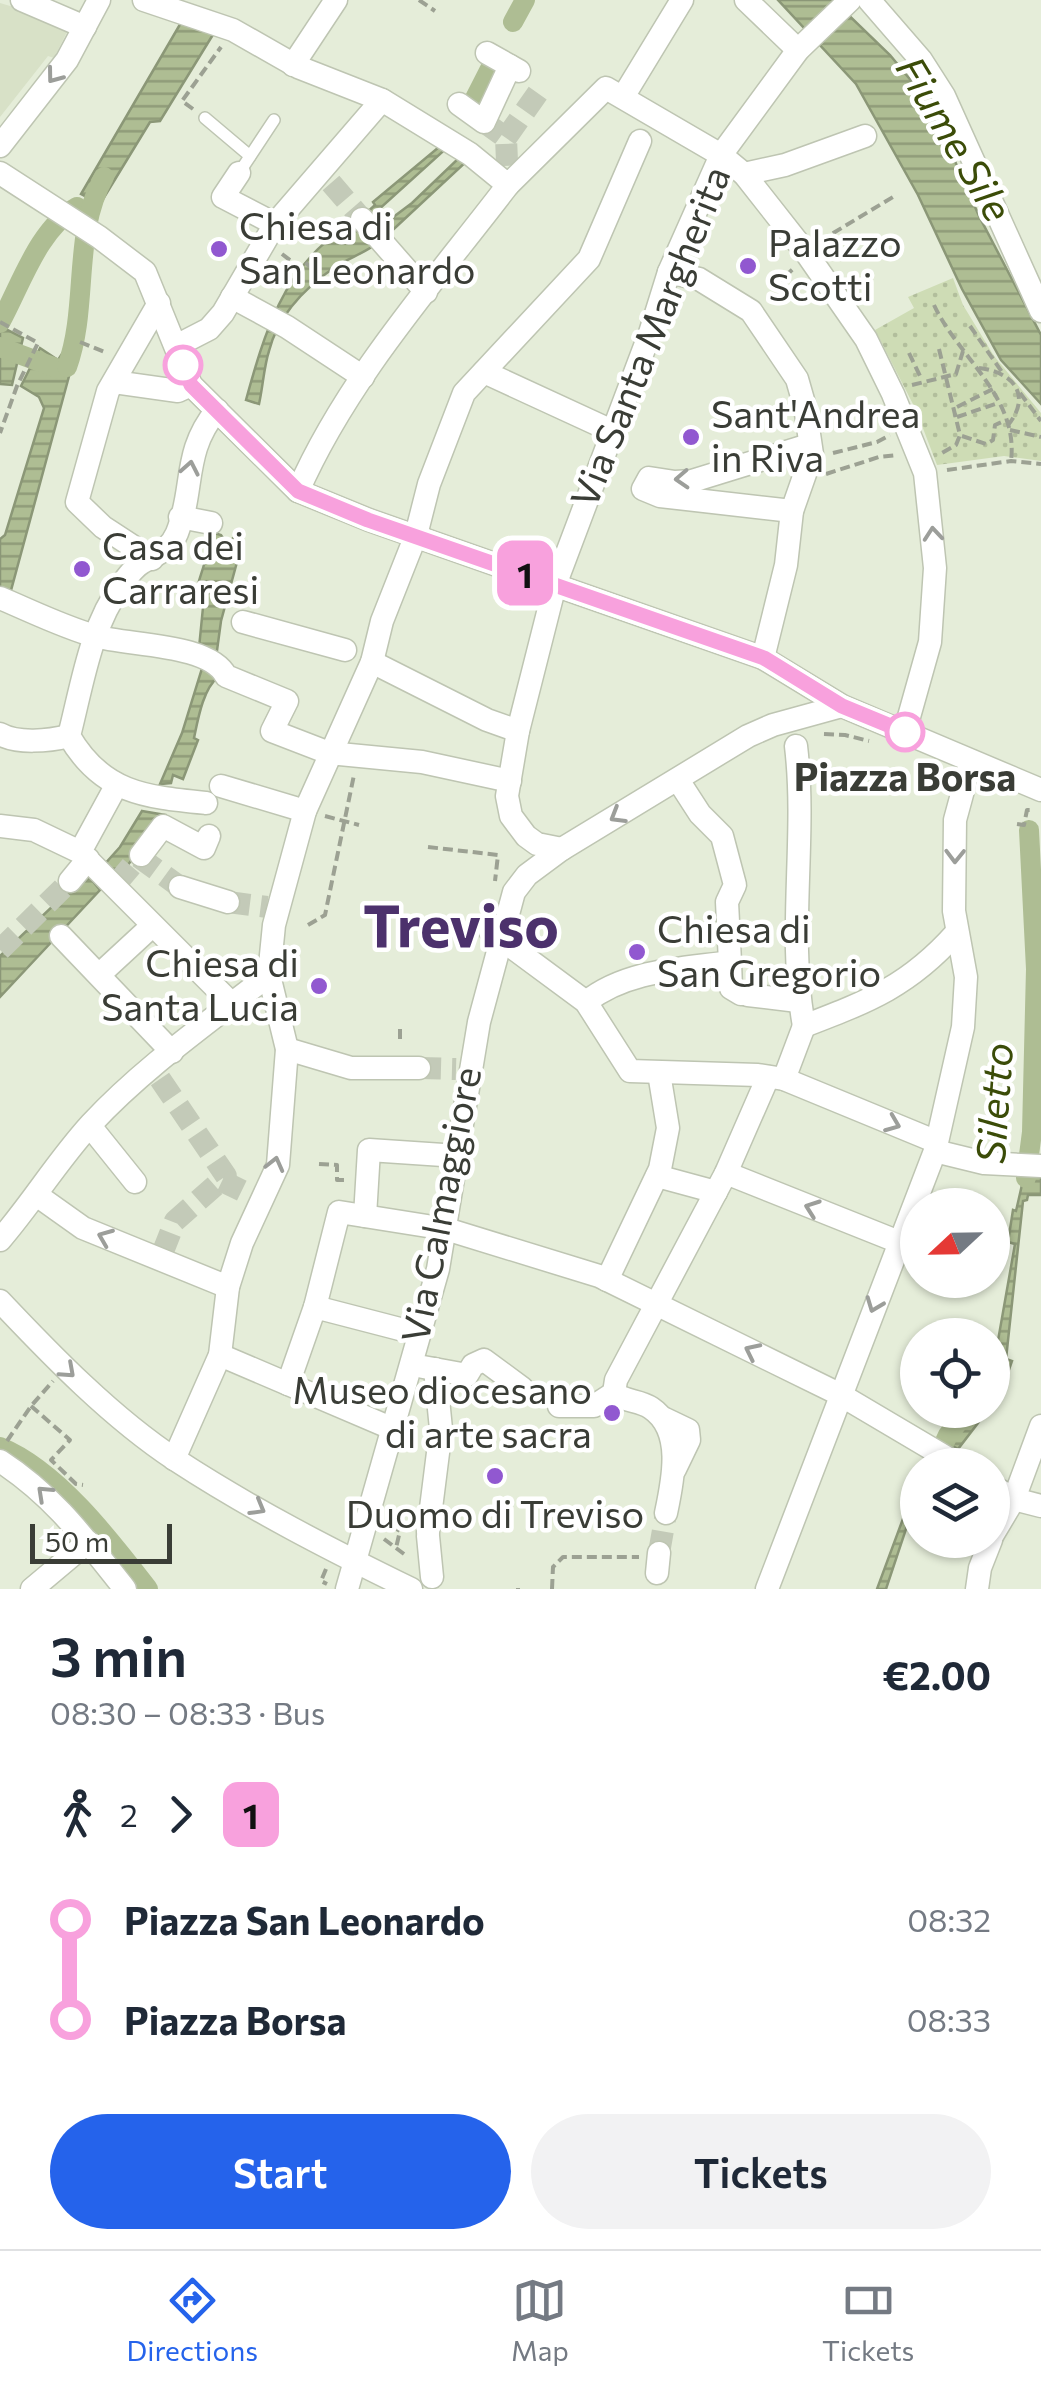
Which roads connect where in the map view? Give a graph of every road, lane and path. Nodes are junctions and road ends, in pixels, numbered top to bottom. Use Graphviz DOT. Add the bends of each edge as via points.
graph roads {
  1 [pos="22,0"];
  2 [pos="99,0"];
  3 [pos="144,0"];
  4 [pos="336,0"];
  5 [pos="419,0"];
  6 [pos="682,0"];
  7 [pos="746,0"];
  8 [pos="870,0"];
  9 [pos="848,2"];
  10 [pos="435,11"];
  11 [pos="85,28"];
  12 [pos="229,36"];
  13 [pos="804,45"];
  14 [pos="488,52"];
  15 [pos="293,64"];
  16 [pos="614,93"];
  17 [pos="182,101"];
  18 [pos="389,104"];
  19 [pos="460,104"];
  20 [pos="205,118"];
  21 [pos="274,120"];
  22 [pos="865,136"];
  23 [pos="640,141"];
  24 [pos="0,146"];
  25 [pos="721,156"];
  26 [pos="244,165"];
  27 [pos="0,173"];
  28 [pos="744,174"];
  29 [pos="508,186"];
  30 [pos="893,197"];
  31 [pos="362,219"];
  32 [pos="274,224"];
  33 [pos="820,240"];
  34 [pos="278,251"];
  35 [pos="793,269"];
  36 [pos="669,272"];
  37 [pos="321,277"];
  38 [pos="774,287"];
  39 [pos="426,292"];
  40 [pos="232,297"];
  41 [pos="159,302"];
  42 [pos="934,304"];
  43 [pos="1041,311"];
  44 [pos="0,322"];
  45 [pos="970,326"];
  46 [pos="80,342"];
  47 [pos="176,346"];
  48 [pos="939,349"];
  49 [pos="908,353"];
  50 [pos="125,361"];
  51 [pos="978,368"];
  52 [pos="484,372"];
  53 [pos="1004,375"];
  54 [pos="363,377"];
  55 [pos="922,380"];
  56 [pos="114,382"];
  57 [pos="191,385"];
  58 [pos="993,390"];
  59 [pos="1018,390"];
  60 [pos="998,403"];
  61 [pos="955,408"];
  62 [pos="217,410"];
  63 [pos="957,417"];
  64 [pos="1041,421"];
  65 [pos="1008,425"];
  66 [pos="612,431"];
  67 [pos="0,433"];
  68 [pos="893,434"];
  69 [pos="960,435"];
  70 [pos="1041,437"];
  71 [pos="818,449"];
  72 [pos="1011,461"];
  73 [pos="916,464"];
  74 [pos="1041,464"];
  75 [pos="830,472"];
  76 [pos="298,491"];
  77 [pos="792,511"];
  78 [pos="180,517"];
  79 [pos="211,523"];
  80 [pos="416,535"];
  81 [pos="152,559"];
  82 [pos="555,585"];
  83 [pos="0,599"];
  84 [pos="243,622"];
  85 [pos="95,636"];
  86 [pos="364,656"];
  87 [pos="764,658"];
  88 [pos="842,706"];
  89 [pos="518,730"];
  90 [pos="905,732"];
  91 [pos="795,734"];
  92 [pos="68,736"];
  93 [pos="3,741"];
  94 [pos="871,742"];
  95 [pos="330,752"];
  96 [pos="358,755"];
  97 [pos="971,761"];
  98 [pos="678,780"];
  99 [pos="510,781"];
  100 [pos="116,786"];
  101 [pos="1041,790"];
  102 [pos="1041,810"];
  103 [pos="305,812"];
  104 [pos="346,822"];
  105 [pos="1017,824"];
  106 [pos="359,825"];
  107 [pos="0,826"];
  108 [pos="208,836"];
  109 [pos="428,847"];
  110 [pos="562,849"];
  111 [pos="141,855"];
  112 [pos="102,872"];
  113 [pos="70,881"];
  114 [pos="180,886"];
  115 [pos="493,893"];
  116 [pos="228,902"];
  117 [pos="308,925"];
  118 [pos="152,926"];
  119 [pos="494,933"];
  120 [pos="956,933"];
  121 [pos="61,936"];
  122 [pos="730,962"];
  123 [pos="100,974"];
  124 [pos="269,975"];
  125 [pos="586,1002"];
  126 [pos="798,1002"];
  127 [pos="232,1004"];
  128 [pos="804,1026"];
  129 [pos="400,1029"];
  130 [pos="400,1044"];
  131 [pos="287,1049"];
  132 [pos="162,1066"];
  133 [pos="419,1068"];
  134 [pos="658,1074"];
  135 [pos="776,1078"];
  136 [pos="90,1126"];
  137 [pos="936,1146"];
  138 [pos="458,1156"];
  139 [pos="318,1164"];
  140 [pos="1029,1166"];
  141 [pos="658,1173"];
  142 [pos="344,1180"];
  143 [pos="136,1182"];
  144 [pos="721,1183"];
  145 [pos="38,1196"];
  146 [pos="365,1216"];
  147 [pos="446,1229"];
  148 [pos="0,1240"];
  149 [pos="898,1242"];
  150 [pos="603,1278"];
  151 [pos="228,1288"];
  152 [pos="0,1301"];
  153 [pos="656,1304"];
  154 [pos="315,1307"];
  155 [pos="419,1334"];
  156 [pos="220,1355"];
  157 [pos="410,1365"];
  158 [pos="64,1368"];
  159 [pos="435,1369"];
  160 [pos="288,1384"];
  161 [pos="614,1393"];
  162 [pos="840,1394"];
  163 [pos="31,1406"];
  164 [pos="1041,1426"];
  165 [pos="391,1428"];
  166 [pos="8,1437"];
  167 [pos="930,1448"];
  168 [pos="174,1459"];
  169 [pos="0,1461"];
  170 [pos="83,1485"];
  171 [pos="1010,1497"];
  172 [pos="1014,1499"];
  173 [pos="1010,1506"];
  174 [pos="1041,1506"];
  175 [pos="666,1513"];
  176 [pos="363,1524"];
  177 [pos="391,1526"];
  178 [pos="88,1542"];
  179 [pos="396,1548"];
  180 [pos="984,1558"];
  181 [pos="354,1561"];
  182 [pos="658,1561"];
  183 [pos="432,1577"];
  184 [pos="32,1589"];
  185 [pos="125,1589"];
  186 [pos="347,1589"];
  187 [pos="411,1589"];
  188 [pos="552,1589"];
  189 [pos="766,1589"];
  190 [pos="977,1589"];
  1 -- 11 [label="street"];
  2 -- 11 [label="street"];
  3 -- 12 [label="street"];
  4 -- 15 [label="street"];
  5 -- 10 [label="path"];
  6 -- 16 [label="street"];
  7 -- 13 [label="street"];
  8 -- 43 [label="street" via="944,96"];
  9 -- 13 [label="street, Via Santa Margherita"];
  11 -- 24 [label="street, one-way"];
  12 -- 15 [label="street"];
  12 -- 17 [label="path"];
  13 -- 25 [label="street, Via Santa Margherita"];
  14 -- 19 [label="street" via="515,68 484,122"];
  15 -- 18 [label="street"];
  16 -- 25 [label="street"];
  16 -- 29 [label="street"];
  18 -- 29 [label="street"];
  18 -- 32 [label="street"];
  20 -- 26 [label="lane"];
  21 -- 26 [label="lane"];
  22 -- 28 [label="street"];
  23 -- 52 [label="street" via="589,259"];
  25 -- 28 [label="street"];
  25 -- 36 [label="street, Via Santa Margherita"];
  26 -- 32 [label="street" via="222,197"];
  27 -- 41 [label="street" via="144,272"];
  28 -- 73 [label="street" via="866,339"];
  29 -- 39 [label="street"];
  30 -- 33 [label="path"];
  31 -- 39 [label="street"];
  32 -- 40 [label="street"];
  34 -- 37 [label="path"];
  35 -- 38 [label="path"];
  36 -- 66 [label="street, Via Santa Margherita"];
  36 -- 71 [label="street" via="699,279 751,311 797,379"];
  39 -- 54 [label="street"];
  40 -- 47 [label="street" via="209,328"];
  40 -- 54 [label="street"];
  41 -- 47 [label="street"];
  41 -- 50 [label="street"];
  42 -- 51 [label="path"];
  44 -- 67 [label="path" via="38,343"];
  45 -- 53 [label="path"];
  46 -- 50 [label="path"];
  47 -- 57 [label="street"];
  48 -- 61 [label="path"];
  49 -- 55 [label="path"];
  50 -- 56 [label="street"];
  51 -- 53 [label="path"];
  51 -- 58 [label="path"];
  52 -- 66 [label="street"];
  52 -- 80 [label="street" via="464,393"];
  53 -- 59 [label="path"];
  54 -- 76 [label="street"];
  56 -- 57 [label="street" via="178,391"];
  56 -- 81 [label="street" via="78,502 103,528"];
  57 -- 62 [label="street"];
  58 -- 60 [label="path"];
  58 -- 61 [label="path"];
  59 -- 64 [label="path"];
  59 -- 65 [label="path" via="1020,404"];
  60 -- 63 [label="path"];
  60 -- 65 [label="path"];
  61 -- 63 [label="path"];
  62 -- 76 [label="street"];
  78 -- 62 [label="street, one-way" via="195,443"];
  63 -- 69 [label="path"];
  65 -- 69 [label="path" via="996,425 986,444"];
  65 -- 70 [label="path"];
  65 -- 72 [label="path"];
  66 -- 82 [label="street, Via Santa Margherita"];
  68 -- 71 [label="path"];
  69 -- 73 [label="path" via="956,445"];
  71 -- 77 [label="street"];
  71 -- 77 [label="street, one-way" via="692,481 649,478 644,490"];
  72 -- 73 [label="path"];
  72 -- 74 [label="path"];
  73 -- 75 [label="path" via="878,457"];
  90 -- 73 [label="street, one-way" via="931,632 935,568"];
  76 -- 80 [label="street"];
  77 -- 87 [label="street"];
  78 -- 79 [label="street"];
  78 -- 81 [label="street" via="177,534"];
  80 -- 82 [label="street"];
  80 -- 86 [label="street"];
  81 -- 85 [label="street" via="123,582"];
  82 -- 87 [label="street"];
  82 -- 89 [label="street, Via Santa Margherita"];
  83 -- 85 [label="street"];
  84 -- 86 [label="street"];
  85 -- 92 [label="street"];
  85 -- 95 [label="street" via="197,654 226,676 287,701 272,731"];
  86 -- 89 [label="street"];
  86 -- 95 [label="street"];
  87 -- 88 [label="street"];
  88 -- 90 [label="street"];
  88 -- 91 [label="street, Via Calmaggiore"];
  89 -- 99 [label="street, Via Santa Margherita"];
  90 -- 97 [label="street"];
  91 -- 94 [label="path"];
  91 -- 98 [label="street, Via Calmaggiore" via="748,736"];
  91 -- 126 [label="street"];
  92 -- 93 [label="street"];
  92 -- 100 [label="street" via="88,766"];
  95 -- 96 [label="street"];
  95 -- 103 [label="street"];
  96 -- 99 [label="street"];
  96 -- 104 [label="path"];
  97 -- 101 [label="street"];
  97 -- 120 [label="street, one-way" via="955,820"];
  98 -- 110 [label="street, Via Calmaggiore, one-way"];
  98 -- 122 [label="street" via="722,836 735,885 727,902"];
  99 -- 110 [label="street" via="507,807 518,826 537,844"];
  100 -- 103 [label="street" via="150,797 213,794"];
  100 -- 112 [label="street"];
  102 -- 105 [label="path" via="1027,810 1024,825"];
  103 -- 124 [label="street" via="273,908"];
  104 -- 106 [label="path"];
  104 -- 117 [label="path" via="325,915"];
  107 -- 112 [label="street" via="34,830"];
  108 -- 111 [label="street" via="204,848 163,826"];
  109 -- 115 [label="path" via="498,855"];
  110 -- 119 [label="street, Via Calmaggiore" via="527,875"];
  112 -- 113 [label="street"];
  112 -- 118 [label="street"];
  114 -- 116 [label="street"];
  118 -- 123 [label="street"];
  118 -- 127 [label="street"];
  119 -- 125 [label="street"];
  119 -- 138 [label="street, Via Calmaggiore" via="479,1022 463,1069"];
  120 -- 128 [label="street" via="906,980"];
  120 -- 137 [label="street" via="966,977 963,1027"];
  121 -- 123 [label="street"];
  122 -- 125 [label="street" via="648,974 606,986"];
  122 -- 126 [label="street" via="731,988"];
  123 -- 132 [label="street"];
  124 -- 127 [label="street"];
  124 -- 131 [label="street"];
  125 -- 134 [label="street" via="630,1071"];
  126 -- 128 [label="street"];
  127 -- 132 [label="street"];
  128 -- 135 [label="street"];
  129 -- 130 [label="path"];
  131 -- 133 [label="street" via="352,1068"];
  151 -- 131 [label="street, one-way" via="259,1198 278,1165"];
  132 -- 136 [label="street"];
  134 -- 135 [label="street"];
  134 -- 141 [label="street" via="668,1128"];
  135 -- 137 [label="street, one-way"];
  135 -- 144 [label="street"];
  136 -- 143 [label="street"];
  136 -- 145 [label="street"];
  137 -- 140 [label="street" via="984,1164"];
  137 -- 149 [label="street"];
  138 -- 146 [label="street" via="368,1160"];
  138 -- 147 [label="street, Via Calmaggiore"];
  139 -- 142 [label="path" via="337,1164 337,1180"];
  141 -- 144 [label="street"];
  141 -- 150 [label="street"];
  149 -- 144 [label="street, one-way"];
  144 -- 153 [label="street"];
  145 -- 148 [label="street"];
  151 -- 145 [label="street, one-way" via="83,1228"];
  146 -- 147 [label="street"];
  146 -- 154 [label="street" via="339,1212"];
  147 -- 150 [label="street"];
  147 -- 155 [label="street, Via Calmaggiore"];
  149 -- 162 [label="street, one-way"];
  150 -- 153 [label="street"];
  151 -- 156 [label="street"];
  152 -- 158 [label="street"];
  153 -- 161 [label="street"];
  162 -- 153 [label="street, one-way"];
  154 -- 155 [label="street"];
  154 -- 160 [label="street"];
  155 -- 157 [label="street, Via Calmaggiore"];
  156 -- 160 [label="street"];
  156 -- 168 [label="street"];
  157 -- 159 [label="street"];
  157 -- 165 [label="street, Via Calmaggiore"];
  158 -- 163 [label="path"];
  158 -- 168 [label="street, one-way"];
  159 -- 161 [label="street" via="464,1375 484,1360 556,1405 594,1406"];
  159 -- 183 [label="street" via="440,1429 424,1501"];
  160 -- 165 [label="street"];
  161 -- 175 [label="street" via="665,1419 675,1469"];
  162 -- 167 [label="street"];
  162 -- 189 [label="street"];
  163 -- 166 [label="path"];
  163 -- 170 [label="path" via="70,1440 50,1460"];
  164 -- 172 [label="street"];
  165 -- 176 [label="street, Via Calmaggiore"];
  168 -- 181 [label="street, one-way"];
  178 -- 169 [label="street, one-way" via="34,1483"];
  171 -- 172 [label="street"];
  172 -- 173 [label="street"];
  172 -- 174 [label="street"];
  176 -- 179 [label="path"];
  176 -- 181 [label="street, Via Calmaggiore"];
  177 -- 179 [label="path" via="400,1531"];
  178 -- 184 [label="street"];
  178 -- 185 [label="street"];
  179 -- 183 [label="path"];
  180 -- 190 [label="street"];
  181 -- 186 [label="street, Via Calmaggiore"];
  181 -- 187 [label="street"];
  182 -- 188 [label="path" via="563,1557 553,1567"];
}
